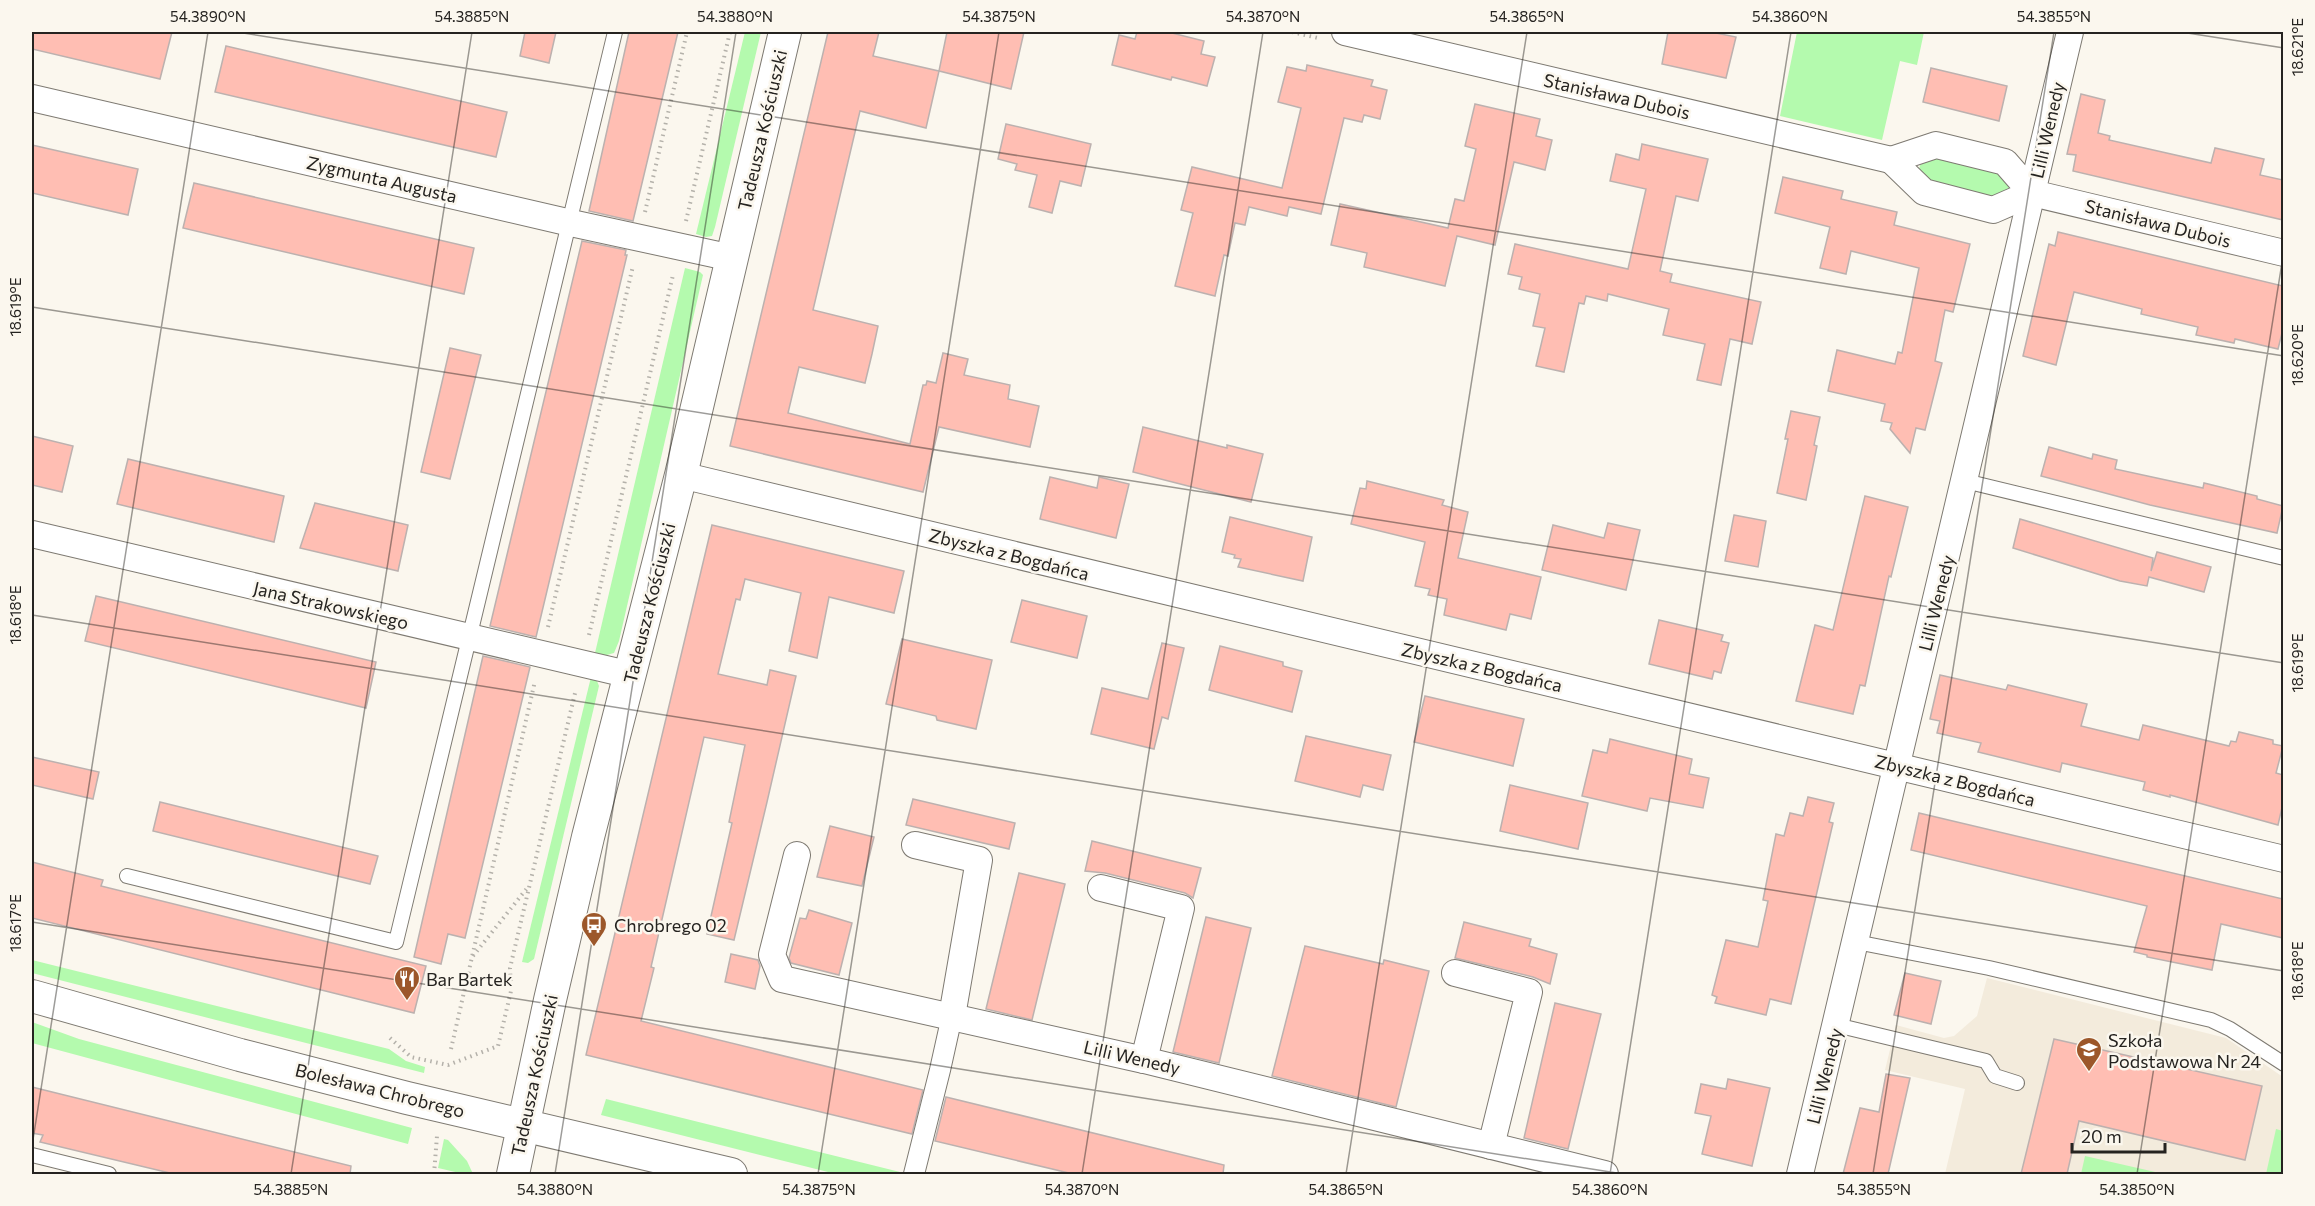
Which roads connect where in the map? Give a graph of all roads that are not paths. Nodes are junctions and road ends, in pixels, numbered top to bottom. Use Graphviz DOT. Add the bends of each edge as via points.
graph roads {
  1 [pos="615,32"];
  2 [pos="785,32"];
  3 [pos="1345,32"];
  4 [pos="2070,32"];
  5 [pos="32,98"];
  6 [pos="1891,160"];
  7 [pos="2032,193"];
  8 [pos="571,224"];
  9 [pos="2283,253"];
  10 [pos="732,258"];
  11 [pos="681,475"];
  12 [pos="1965,481"];
  13 [pos="32,534"];
  14 [pos="2283,558"];
  15 [pos="470,638"];
  16 [pos="631,675"];
  17 [pos="1897,766"];
  18 [pos="915,845"];
  19 [pos="797,855"];
  20 [pos="2283,859"];
  21 [pos="127,876"];
  22 [pos="1101,888"];
  23 [pos="1856,942"];
  24 [pos="1455,973"];
  25 [pos="32,996"];
  26 [pos="952,1016"];
  27 [pos="1836,1025"];
  28 [pos="1143,1059"];
  29 [pos="2283,1064"];
  30 [pos="2017,1083"];
  31 [pos="524,1125"];
  32 [pos="1491,1146"];
  33 [pos="32,1155"];
  34 [pos="109,1174"];
  35 [pos="513,1174"];
  36 [pos="730,1174"];
  37 [pos="914,1174"];
  38 [pos="1605,1174"];
  39 [pos="1800,1174"];
  1 -- 8 [label="lane"];
  2 -- 10 [label="street, Tadeusza Kościuszki"];
  3 -- 6 [label="street, Stanisława Dubois"];
  4 -- 7 [label="street, Lilli Wenedy"];
  5 -- 8 [label="street, Zygmunta Augusta"];
  6 -- 7 [label="street" via="1936,145 2005,162"];
  6 -- 7 [label="street" via="1924,192 1993,210"];
  7 -- 9 [label="street, Stanisława Dubois"];
  7 -- 12 [label="street, Lilli Wenedy"];
  8 -- 10 [label="street, Zygmunta Augusta"];
  8 -- 15 [label="lane"];
  10 -- 11 [label="street, Tadeusza Kościuszki"];
  11 -- 16 [label="street, Tadeusza Kościuszki"];
  11 -- 17 [label="street, Zbyszka z Bogdańca"];
  12 -- 14 [label="lane"];
  12 -- 17 [label="street, Lilli Wenedy"];
  13 -- 15 [label="street, Jana Strakowskiego"];
  15 -- 16 [label="street, Jana Strakowskiego"];
  15 -- 21 [label="lane" via="396,942"];
  16 -- 31 [label="street, Tadeusza Kościuszki" via="578,880"];
  17 -- 20 [label="street, Zbyszka z Bogdańca"];
  17 -- 23 [label="street, Lilli Wenedy"];
  18 -- 26 [label="street" via="979,861"];
  19 -- 26 [label="street, Lilli Wenedy" via="772,955 782,979"];
  22 -- 28 [label="street" via="1181,908"];
  23 -- 27 [label="street, Lilli Wenedy"];
  23 -- 29 [label="lane" via="1989,968 2211,1020"];
  24 -- 32 [label="street" via="1529,992"];
  25 -- 31 [label="street, Bolesława Chrobrego" via="240,1055"];
  26 -- 28 [label="street, Lilli Wenedy"];
  26 -- 37 [label="street"];
  27 -- 30 [label="lane" via="1986,1061 1995,1076"];
  27 -- 39 [label="street, Lilli Wenedy"];
  28 -- 32 [label="street, Lilli Wenedy"];
  31 -- 35 [label="street, Tadeusza Kościuszki"];
  31 -- 36 [label="street, Bolesława Chrobrego"];
  32 -- 38 [label="street, Lilli Wenedy"];
  33 -- 34 [label="lane"];
}
